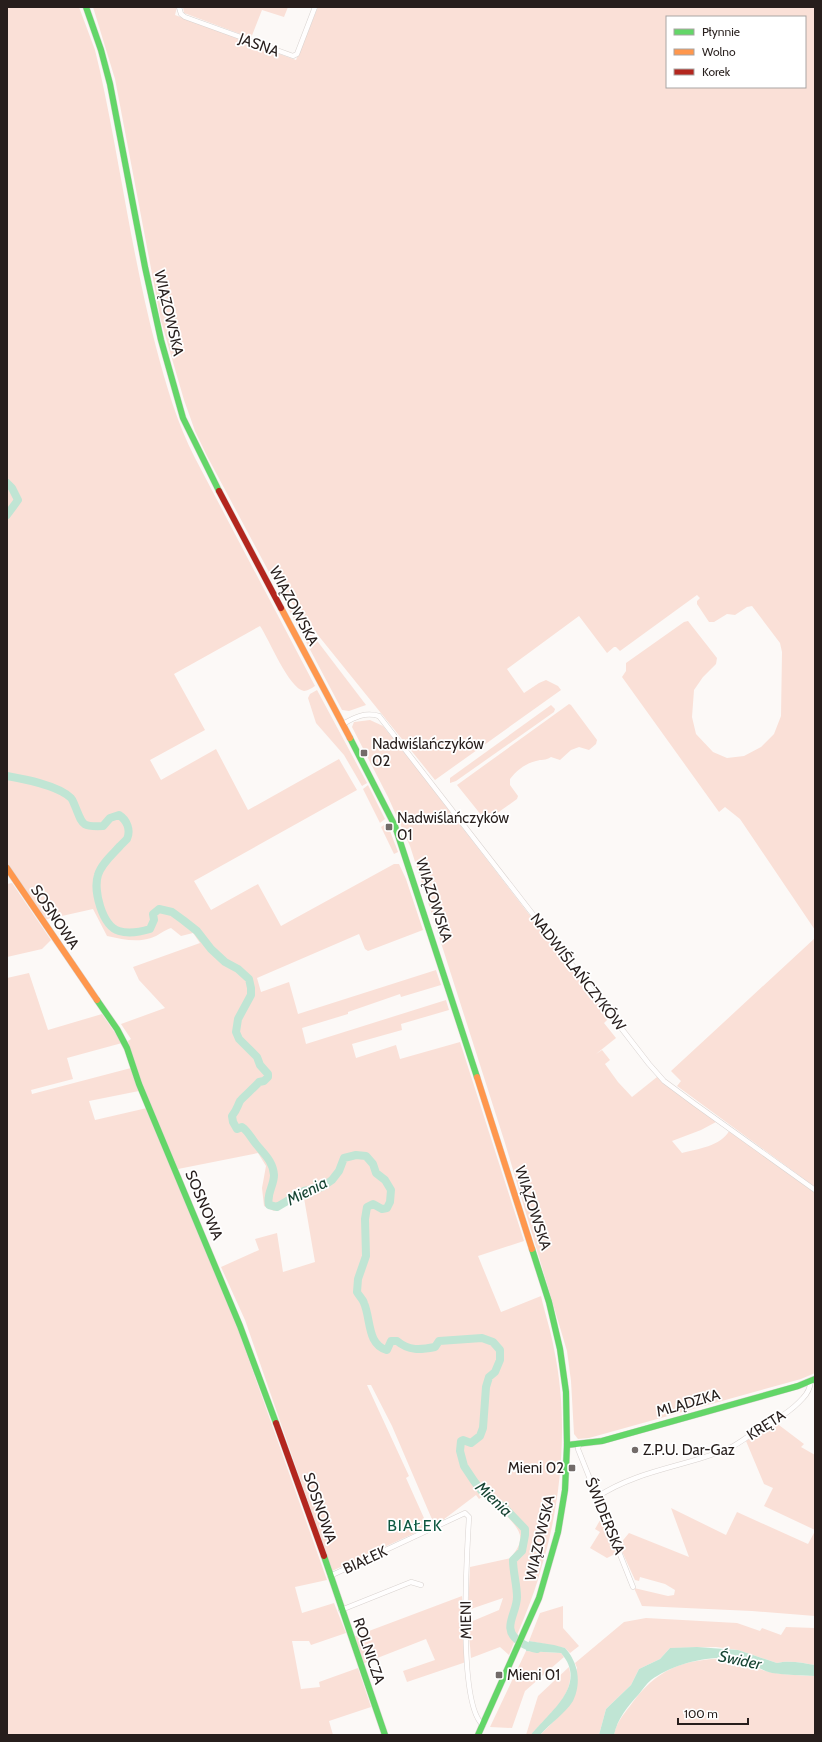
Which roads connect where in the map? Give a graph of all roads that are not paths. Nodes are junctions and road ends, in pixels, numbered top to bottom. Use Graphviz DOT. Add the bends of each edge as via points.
graph roads {
  1 [pos="86,7"];
  2 [pos="179,7"];
  3 [pos="315,7"];
  4 [pos="343,724"];
  5 [pos="7,868"];
  6 [pos="815,1190"];
  7 [pos="813,1380"];
  8 [pos="567,1445"];
  9 [pos="579,1445"];
  10 [pos="597,1497"];
  11 [pos="465,1513"];
  12 [pos="330,1576"];
  13 [pos="421,1585"];
  14 [pos="633,1587"];
  15 [pos="341,1610"];
  16 [pos="482,1725"];
  17 [pos="385,1735"];
  18 [pos="478,1735"];
  1 -- 4 [label="main road, WIĄZOWSKA" via="107,73 155,317 183,418 202,460"];
  2 -- 3 [label="street, JASNA" via="181,14 185,16 291,56 296,54"];
  4 -- 6 [label="street, NADWIŚLAŃCZYKÓW" via="362,714 379,716 664,1081"];
  4 -- 8 [label="main road, WIĄZOWSKA" via="385,806 404,853 549,1302 560,1349 566,1392"];
  5 -- 12 [label="main road, SOSNOWA" via="117,1029 127,1048 139,1084 240,1326"];
  7 -- 9 [label="main road, MLĄDZKA" via="602,1441"];
  7 -- 10 [label="street, KRĘTA" via="803,1399 790,1410 728,1449 634,1478"];
  8 -- 9 [label="main road, MLĄDZKA"];
  8 -- 16 [label="main road, WIĄZOWSKA" via="565,1490 558,1532 539,1598"];
  9 -- 10 [label="street, ŚWIDERSKA" via="578,1449"];
  10 -- 14 [label="street, ŚWIDERSKA"];
  11 -- 12 [label="street, BIAŁEK"];
  11 -- 16 [label="street, MIENI" via="469,1517 465,1615 468,1674 471,1702 476,1719"];
  12 -- 15 [label="main road, ROLNICZA"];
  13 -- 15 [label="street" via="411,1582"];
  15 -- 17 [label="main road, ROLNICZA"];
  16 -- 18 [label="main road, WIĄZOWSKA"];
}
